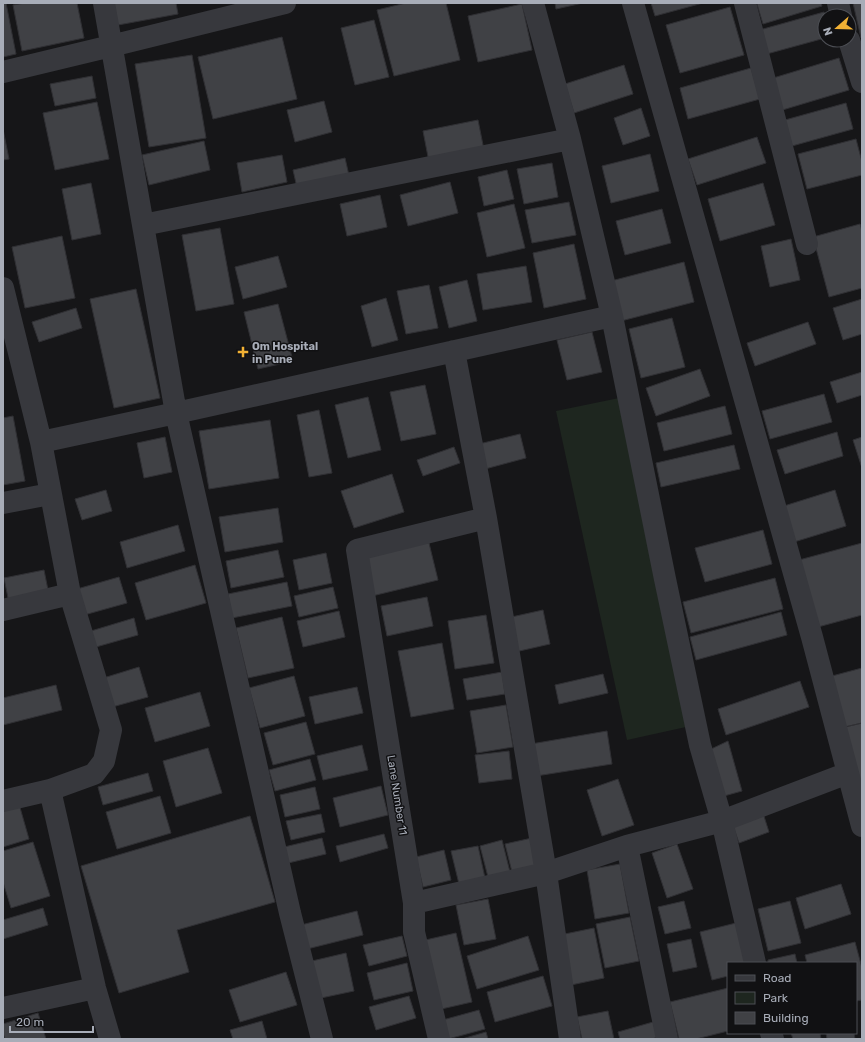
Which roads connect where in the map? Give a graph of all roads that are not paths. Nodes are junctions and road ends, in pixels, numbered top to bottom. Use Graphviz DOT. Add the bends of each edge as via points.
graph roads {
  1 [pos="104,3"];
  2 [pos="285,3"];
  3 [pos="533,3"];
  4 [pos="633,3"];
  5 [pos="745,3"];
  6 [pos="111,46"];
  7 [pos="851,48"];
  8 [pos="3,72"];
  9 [pos="862,82"];
  10 [pos="570,139"];
  11 [pos="143,225"];
  12 [pos="807,244"];
  13 [pos="3,288"];
  14 [pos="612,316"];
  15 [pos="454,351"];
  16 [pos="176,413"];
  17 [pos="40,442"];
  18 [pos="50,494"];
  19 [pos="3,503"];
  20 [pos="486,518"];
  21 [pos="70,594"];
  22 [pos="3,610"];
  23 [pos="848,773"];
  24 [pos="50,790"];
  25 [pos="3,801"];
  26 [pos="722,821"];
  27 [pos="862,826"];
  28 [pos="627,846"];
  29 [pos="546,873"];
  30 [pos="414,903"];
  31 [pos="755,962"];
  32 [pos="95,988"];
  33 [pos="3,1008"];
  34 [pos="110,1039"];
  35 [pos="322,1039"];
  36 [pos="439,1039"];
  37 [pos="570,1039"];
  38 [pos="667,1039"];
  1 -- 6 [label="street"];
  2 -- 6 [label="street"];
  3 -- 10 [label="street"];
  4 -- 23 [label="street"];
  5 -- 12 [label="street"];
  6 -- 8 [label="street"];
  6 -- 11 [label="street"];
  7 -- 9 [label="street"];
  10 -- 11 [label="street"];
  10 -- 14 [label="street"];
  11 -- 16 [label="street"];
  13 -- 17 [label="street"];
  14 -- 15 [label="street"];
  14 -- 26 [label="street" via="700,745"];
  15 -- 16 [label="street"];
  15 -- 20 [label="street"];
  16 -- 17 [label="street"];
  16 -- 35 [label="street" via="290,913"];
  17 -- 18 [label="street"];
  18 -- 19 [label="street"];
  18 -- 21 [label="street"];
  20 -- 29 [label="street"];
  20 -- 30 [label="street, Lane Number 11" via="357,550"];
  21 -- 22 [label="street"];
  21 -- 24 [label="street" via="111,730 104,762 94,774"];
  23 -- 26 [label="street"];
  23 -- 27 [label="street"];
  24 -- 25 [label="street"];
  24 -- 32 [label="street"];
  26 -- 28 [label="street"];
  26 -- 31 [label="street"];
  28 -- 29 [label="street"];
  28 -- 38 [label="street"];
  29 -- 30 [label="street"];
  29 -- 37 [label="street"];
  30 -- 36 [label="street, Lane Number 11" via="414,932"];
  32 -- 33 [label="street"];
  32 -- 34 [label="street"];
}
